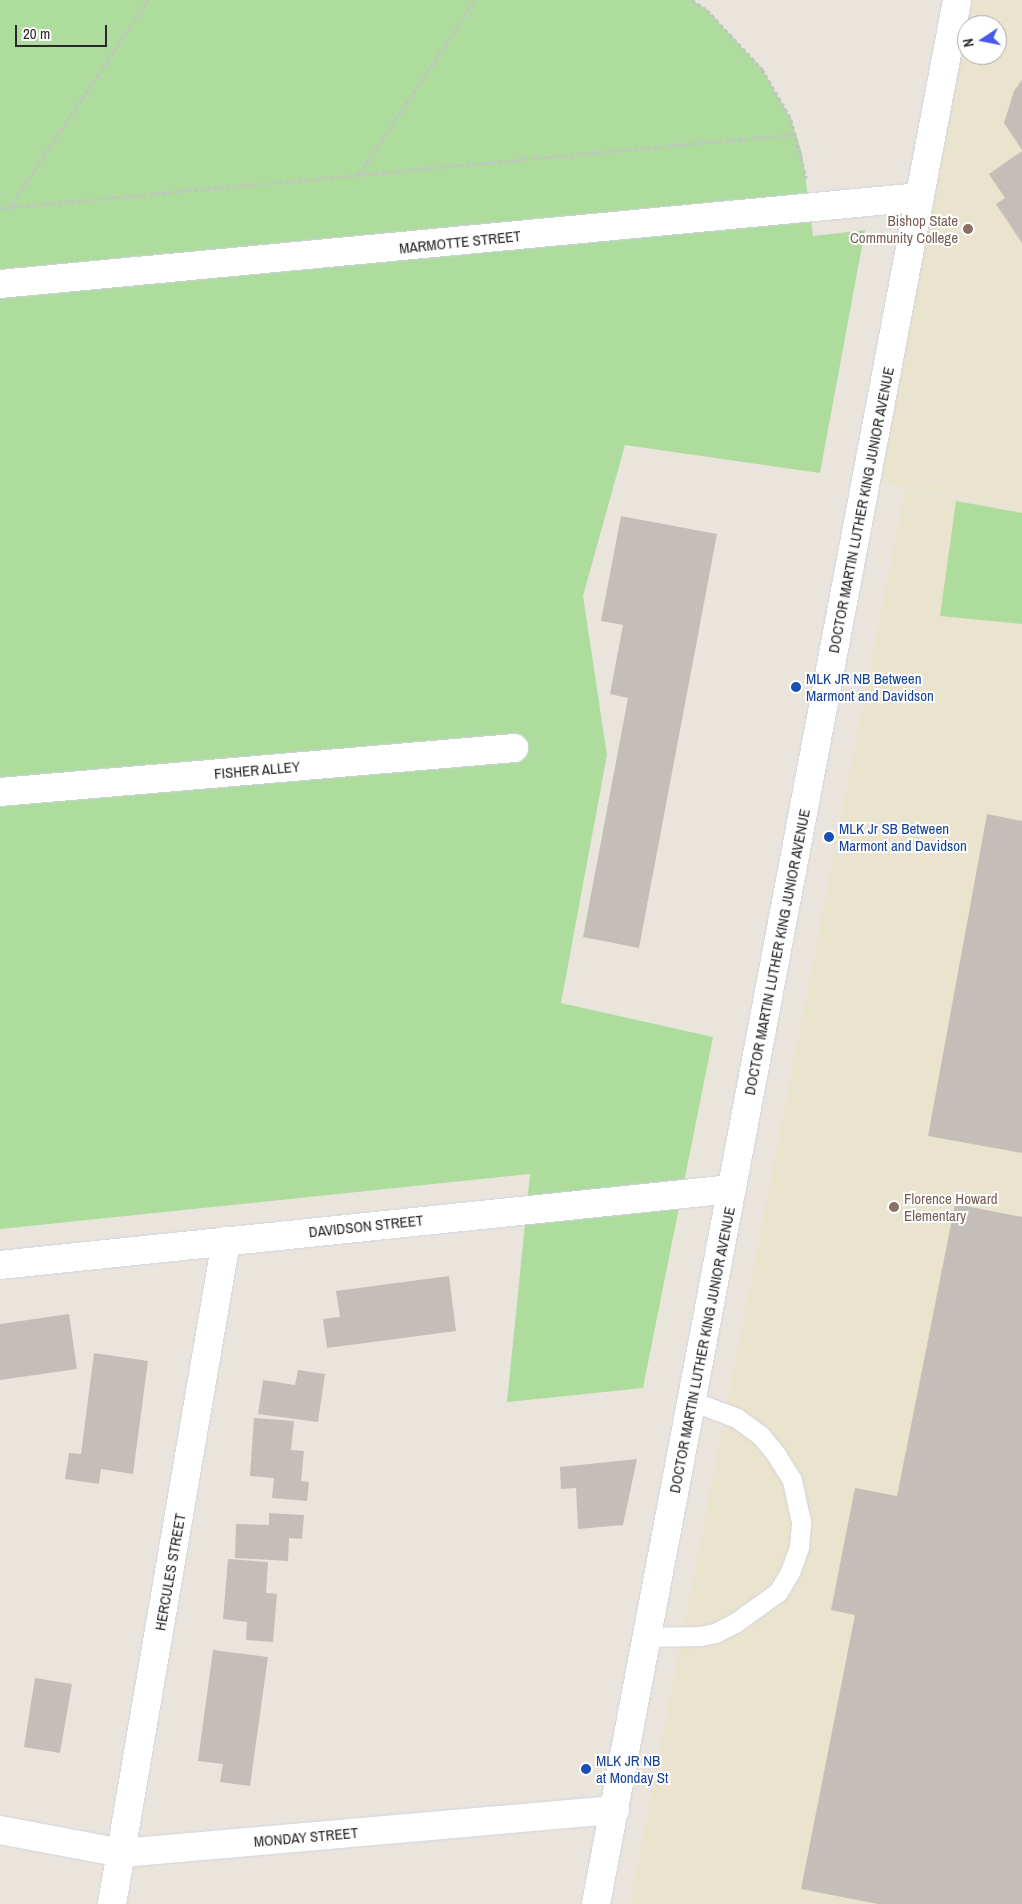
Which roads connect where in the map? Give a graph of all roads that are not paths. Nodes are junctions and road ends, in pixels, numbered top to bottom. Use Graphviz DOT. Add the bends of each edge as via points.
graph roads {
  1 [pos="957,0"];
  2 [pos="920,197"];
  3 [pos="0,284"];
  4 [pos="514,748"];
  5 [pos="0,792"];
  6 [pos="732,1189"];
  7 [pos="226,1241"];
  8 [pos="0,1264"];
  9 [pos="692,1401"];
  10 [pos="647,1637"];
  11 [pos="614,1810"];
  12 [pos="0,1830"];
  13 [pos="122,1853"];
  14 [pos="112,1904"];
  15 [pos="596,1904"];
  1 -- 2 [label="street, DOCTOR MARTIN LUTHER KING JUNIOR AVENUE"];
  2 -- 3 [label="street, MARMOTTE STREET"];
  2 -- 6 [label="street, DOCTOR MARTIN LUTHER KING JUNIOR AVENUE"];
  4 -- 5 [label="street, FISHER ALLEY"];
  6 -- 7 [label="street, DAVIDSON STREET"];
  6 -- 9 [label="street, DOCTOR MARTIN LUTHER KING JUNIOR AVENUE"];
  7 -- 8 [label="street, DAVIDSON STREET"];
  7 -- 13 [label="street, HERCULES STREET"];
  9 -- 10 [label="street, DOCTOR MARTIN LUTHER KING JUNIOR AVENUE"];
  9 -- 10 [label="lane" via="737,1418 760,1435 776,1454 792,1480 801,1522 798,1547 790,1572 778,1592 735,1623 700,1636"];
  10 -- 11 [label="street, DOCTOR MARTIN LUTHER KING JUNIOR AVENUE"];
  11 -- 13 [label="street, MONDAY STREET"];
  11 -- 15 [label="street, DOCTOR MARTIN LUTHER KING JUNIOR AVENUE"];
  12 -- 13 [label="street, MONDAY STREET"];
  13 -- 14 [label="street, HERCULES STREET"];
}
